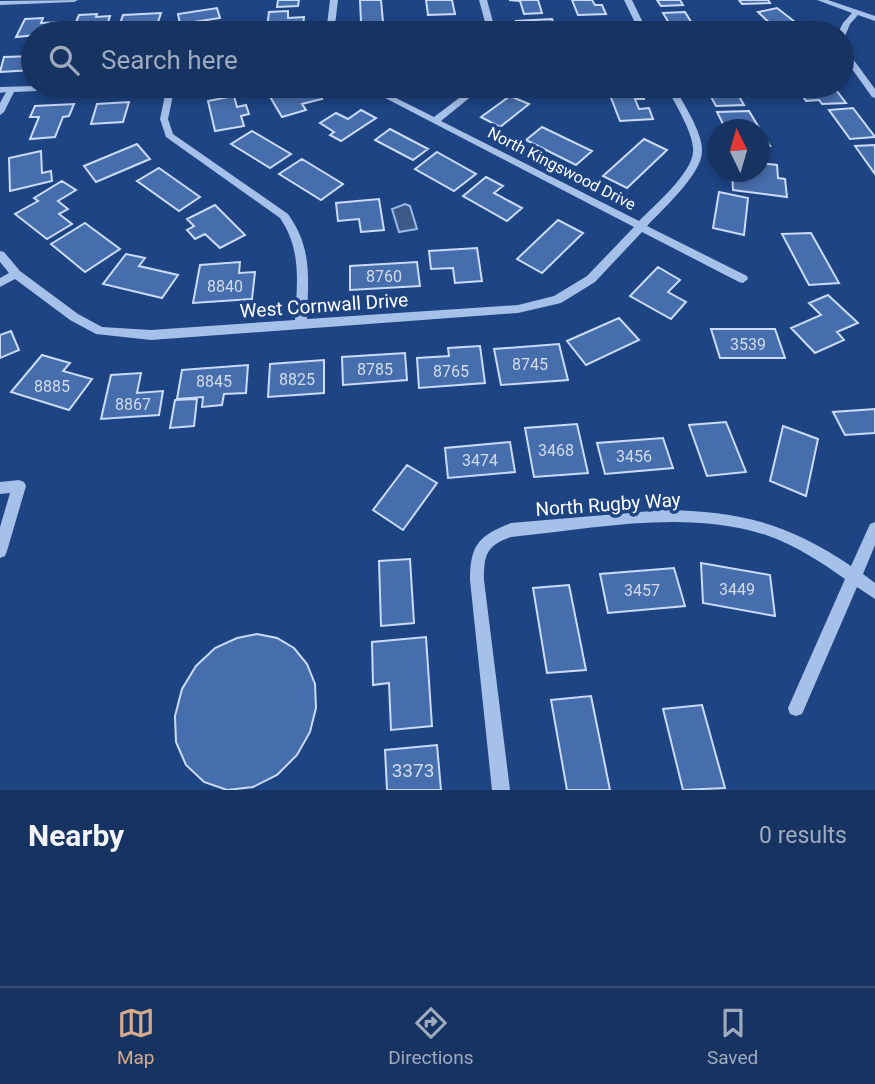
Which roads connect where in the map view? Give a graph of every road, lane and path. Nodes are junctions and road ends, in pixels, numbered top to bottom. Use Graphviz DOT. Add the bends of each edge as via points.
graph roads {
  1 [pos="75,0"];
  2 [pos="334,0"];
  3 [pos="483,0"];
  4 [pos="628,0"];
  5 [pos="821,0"];
  6 [pos="0,3"];
  7 [pos="856,13"];
  8 [pos="875,19"];
  9 [pos="331,21"];
  10 [pos="489,21"];
  11 [pos="638,21"];
  12 [pos="849,21"];
  13 [pos="854,66"];
  14 [pos="21,89"];
  15 [pos="0,90"];
  16 [pos="11,90"];
  17 [pos="875,95"];
  18 [pos="168,98"];
  19 [pos="390,98"];
  20 [pos="465,98"];
  21 [pos="676,98"];
  22 [pos="0,112"];
  23 [pos="435,121"];
  24 [pos="640,226"];
  25 [pos="0,256"];
  26 [pos="16,274"];
  27 [pos="743,279"];
  28 [pos="0,283"];
  29 [pos="300,324"];
  30 [pos="0,488"];
  31 [pos="875,529"];
  32 [pos="0,551"];
  33 [pos="854,576"];
  34 [pos="875,592"];
  35 [pos="796,708"];
  36 [pos="501,790"];
  1 -- 6 [label="street"];
  2 -- 9 [label="street"];
  3 -- 10 [label="street"];
  4 -- 11 [label="street"];
  5 -- 7 [label="street"];
  7 -- 8 [label="street"];
  7 -- 12 [label="street"];
  13 -- 17 [label="street"];
  14 -- 16 [label="street"];
  15 -- 16 [label="street"];
  16 -- 22 [label="street"];
  18 -- 29 [label="street" via="164,119 169,135 284,216 296,230 302,247"];
  19 -- 23 [label="street, North Kingswood Drive"];
  20 -- 23 [label="street"];
  21 -- 24 [label="street, West Cornwall Drive" via="698,153 688,176"];
  23 -- 24 [label="street, North Kingswood Drive"];
  24 -- 27 [label="street, North Kingswood Drive"];
  24 -- 29 [label="street, West Cornwall Drive" via="591,279 557,300 518,310"];
  25 -- 26 [label="street, West Cornwall Drive"];
  26 -- 28 [label="street"];
  26 -- 29 [label="street, West Cornwall Drive" via="100,331 151,335"];
  30 -- 32 [label="street" via="19,486"];
  31 -- 33 [label="street"];
  33 -- 34 [label="street, North Rugby Way"];
  33 -- 35 [label="street"];
  33 -- 36 [label="street, North Rugby Way" via="821,554 754,525 684,516 511,530 495,536 481,546 477,580"];
}
